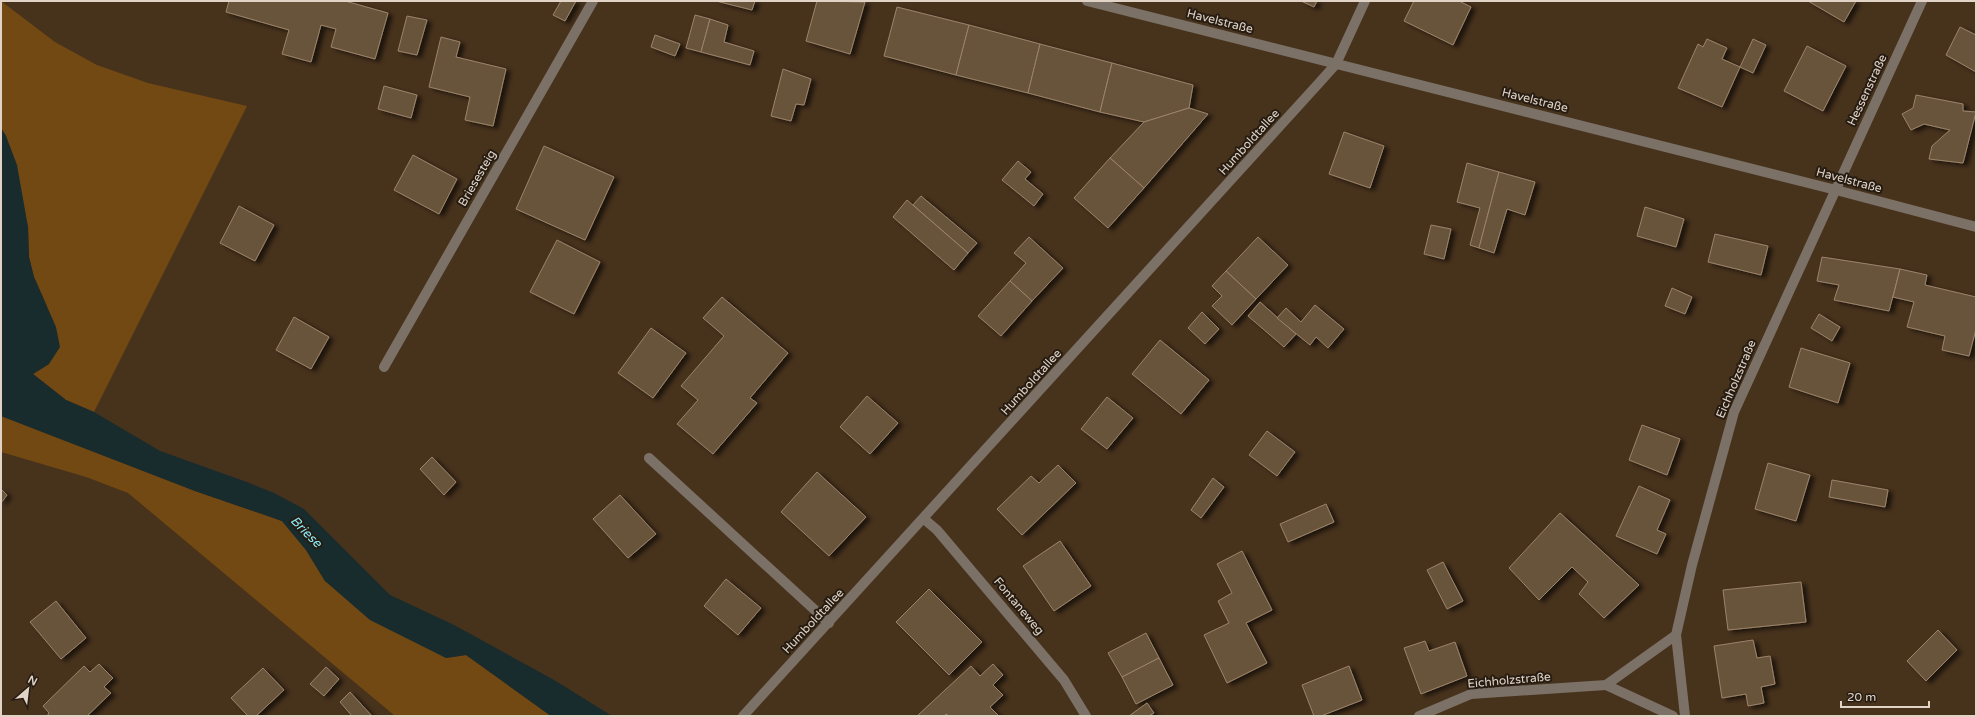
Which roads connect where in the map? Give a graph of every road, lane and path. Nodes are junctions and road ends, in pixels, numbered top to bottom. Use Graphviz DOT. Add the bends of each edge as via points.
graph roads {
  1 [pos="593,1"];
  2 [pos="1086,1"];
  3 [pos="1365,1"];
  4 [pos="1922,1"];
  5 [pos="1336,64"];
  6 [pos="1836,190"];
  7 [pos="1976,227"];
  8 [pos="384,367"];
  9 [pos="649,458"];
  10 [pos="924,519"];
  11 [pos="829,623"];
  12 [pos="1676,635"];
  13 [pos="1606,685"];
  14 [pos="743,716"];
  15 [pos="1086,716"];
  16 [pos="1418,716"];
  17 [pos="1673,716"];
  18 [pos="1685,716"];
  1 -- 8 [label="street, Briesesteig"];
  2 -- 5 [label="street, Havelstraße"];
  3 -- 5 [label="street, Humboldtallee"];
  4 -- 6 [label="street, Hessenstraße"];
  5 -- 6 [label="street, Havelstraße"];
  5 -- 10 [label="street, Humboldtallee"];
  6 -- 7 [label="street, Havelstraße"];
  6 -- 12 [label="street, Eichholzstraße" via="1734,412 1692,565"];
  9 -- 11 [label="street"];
  10 -- 11 [label="street, Humboldtallee"];
  10 -- 15 [label="street, Fontaneweg" via="937,530 1064,680"];
  11 -- 14 [label="street, Humboldtallee"];
  12 -- 13 [label="street"];
  12 -- 18 [label="street, Eichholzstraße"];
  13 -- 16 [label="street, Eichholzstraße" via="1471,694"];
  13 -- 17 [label="street, Eichholzstraße"];
}
